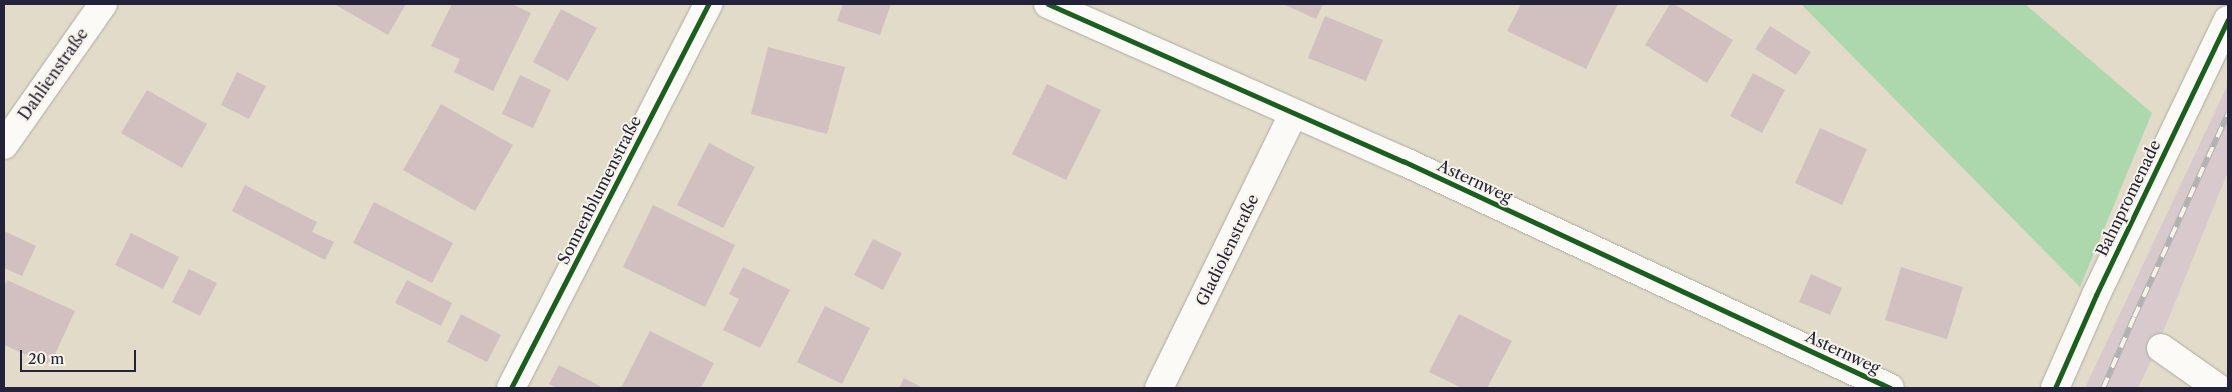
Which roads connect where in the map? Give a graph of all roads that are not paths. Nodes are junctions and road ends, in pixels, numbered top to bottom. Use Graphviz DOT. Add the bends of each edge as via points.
graph roads {
  1 [pos="103,4"];
  2 [pos="708,4"];
  3 [pos="1048,4"];
  4 [pos="2228,20"];
  5 [pos="1294,113"];
  6 [pos="4,145"];
  7 [pos="2161,348"];
  8 [pos="511,388"];
  9 [pos="1159,388"];
  10 [pos="1890,388"];
  11 [pos="2055,388"];
  12 [pos="2218,388"];
  1 -- 6 [label="street, Dahlienstraße"];
  2 -- 8 [label="street, Sonnenblumenstraße"];
  3 -- 5 [label="street, Asternweg"];
  4 -- 11 [label="street, Bahnpromenade"];
  5 -- 9 [label="street, Gladiolenstraße"];
  5 -- 10 [label="street, Asternweg"];
  7 -- 12 [label="street"];
}
